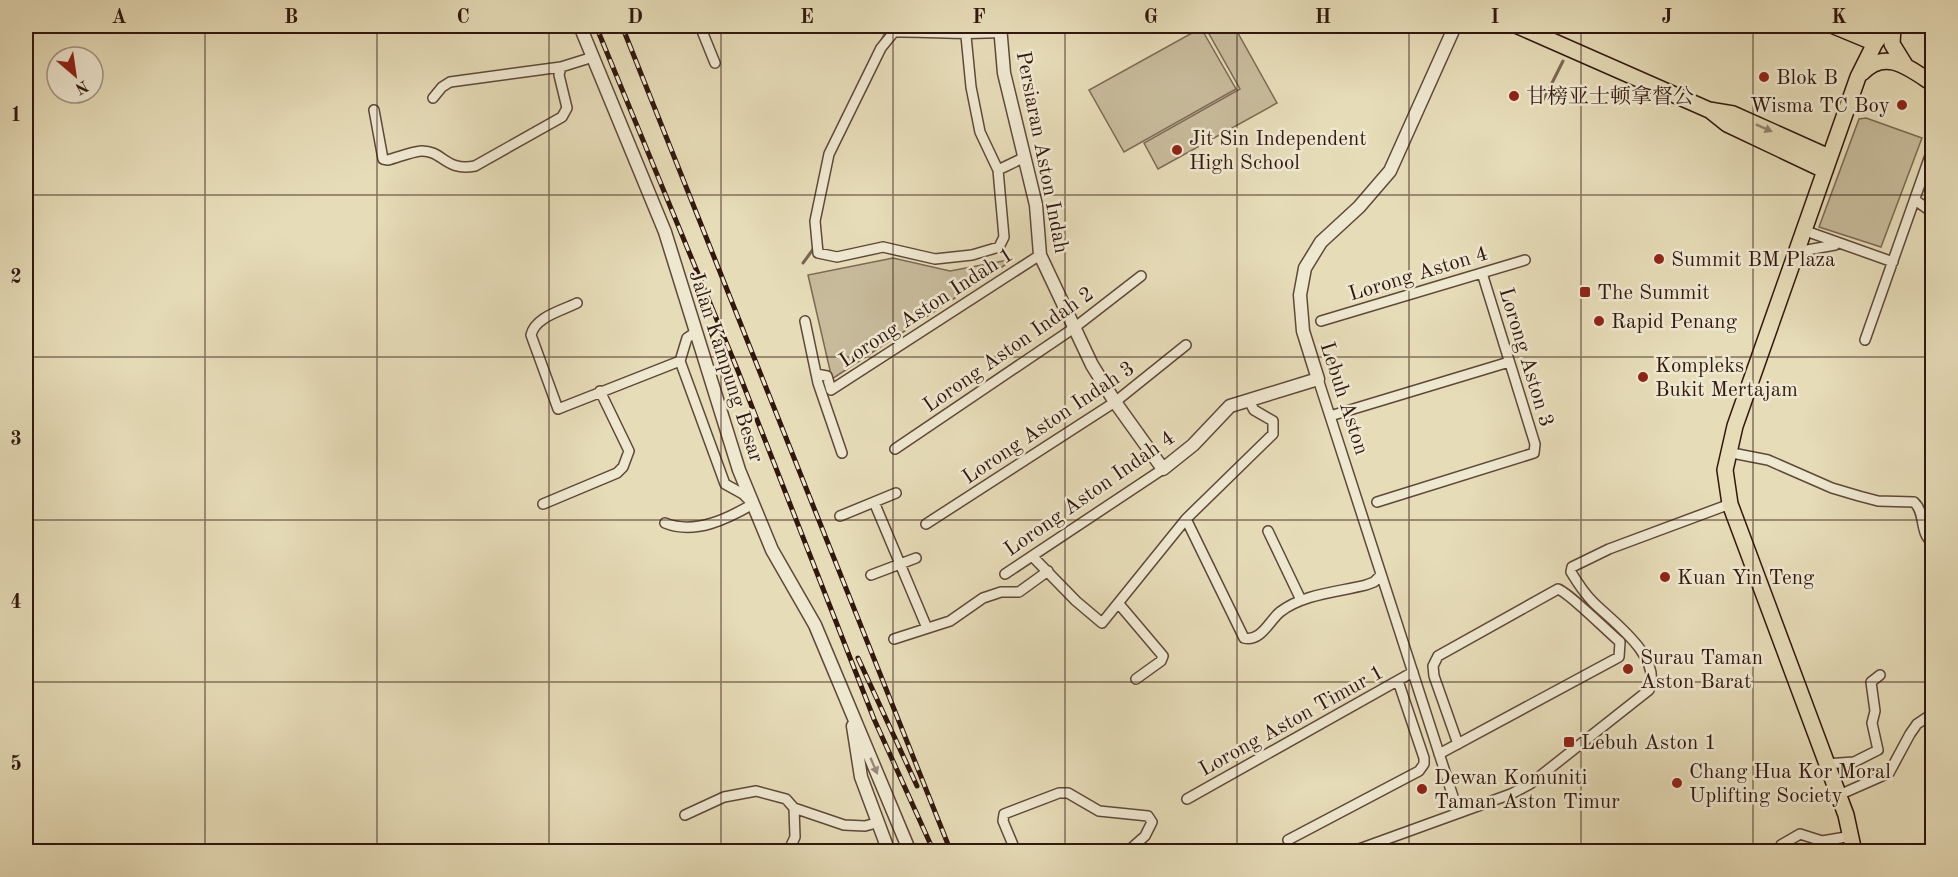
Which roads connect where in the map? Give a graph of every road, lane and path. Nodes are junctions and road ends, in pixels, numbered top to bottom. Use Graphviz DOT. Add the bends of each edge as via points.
graph roads {
  1 [pos="580,26"];
  2 [pos="700,26"];
  3 [pos="1455,26"];
  4 [pos="1518,26"];
  5 [pos="1834,26"];
  6 [pos="1888,26"];
  7 [pos="1893,26"];
  8 [pos="1001,29"];
  9 [pos="966,36"];
  10 [pos="1875,43"];
  11 [pos="593,57"];
  12 [pos="715,63"];
  13 [pos="1905,65"];
  14 [pos="561,67"];
  15 [pos="1858,77"];
  16 [pos="1932,83"];
  17 [pos="433,98"];
  18 [pos="374,110"];
  19 [pos="1932,150"];
  20 [pos="1023,158"];
  21 [pos="1826,164"];
  22 [pos="998,170"];
  23 [pos="1915,200"];
  24 [pos="1932,212"];
  25 [pos="1803,230"];
  26 [pos="1838,245"];
  27 [pos="1795,252"];
  28 [pos="1040,255"];
  29 [pos="1525,260"];
  30 [pos="1893,262"];
  31 [pos="1482,273"];
  32 [pos="1141,276"];
  33 [pos="577,303"];
  34 [pos="805,321"];
  35 [pos="1321,321"];
  36 [pos="1074,328"];
  37 [pos="696,332"];
  38 [pos="1865,340"];
  39 [pos="1186,345"];
  40 [pos="680,361"];
  41 [pos="1509,362"];
  42 [pos="816,374"];
  43 [pos="1318,379"];
  44 [pos="600,391"];
  45 [pos="1249,400"];
  46 [pos="1115,402"];
  47 [pos="1330,416"];
  48 [pos="895,449"];
  49 [pos="1727,452"];
  50 [pos="842,453"];
  51 [pos="1163,469"];
  52 [pos="896,493"];
  53 [pos="1377,501"];
  54 [pos="874,502"];
  55 [pos="543,504"];
  56 [pos="753,504"];
  57 [pos="1730,504"];
  58 [pos="840,516"];
  59 [pos="1186,519"];
  60 [pos="665,523"];
  61 [pos="926,524"];
  62 [pos="1268,531"];
  63 [pos="1932,542"];
  64 [pos="1033,556"];
  65 [pos="916,558"];
  66 [pos="899,565"];
  67 [pos="1048,571"];
  68 [pos="1005,574"];
  69 [pos="871,575"];
  70 [pos="1382,575"];
  71 [pos="1301,600"];
  72 [pos="1119,604"];
  73 [pos="927,628"];
  74 [pos="894,639"];
  75 [pos="1413,672"];
  76 [pos="1880,675"];
  77 [pos="1136,679"];
  78 [pos="1398,681"];
  79 [pos="852,712"];
  80 [pos="1932,714"];
  81 [pos="1458,744"];
  82 [pos="1439,754"];
  83 [pos="1825,764"];
  84 [pos="1839,795"];
  85 [pos="1187,799"];
  86 [pos="794,808"];
  87 [pos="1458,812"];
  88 [pos="685,816"];
  89 [pos="876,823"];
  90 [pos="1852,836"];
  91 [pos="1288,840"];
  92 [pos="1781,845"];
  93 [pos="1375,848"];
  94 [pos="788,852"];
  95 [pos="889,852"];
  96 [pos="910,852"];
  97 [pos="1016,852"];
  98 [pos="1127,852"];
  99 [pos="1351,852"];
  100 [pos="1854,852"];
  1 -- 11 [label="street, Jalan Kampung Besar"];
  2 -- 12 [label="street"];
  3 -- 43 [label="street, Lebuh Aston" via="1390,171 1322,242 1305,268 1300,295 1303,330"];
  4 -- 21 [label="main road" via="1709,110 1727,124"];
  5 -- 10 [label="main road"];
  6 -- 10 [label="main road"];
  7 -- 13 [label="main road" via="1892,44"];
  8 -- 9 [label="street"];
  8 -- 20 [label="street, Persiaran Aston Indah" via="1004,72"];
  9 -- 22 [label="street" via="980,132"];
  9 -- 22 [label="street" via="894,32 881,48 829,154 815,221 818,253 837,257 883,247 935,259 999,247 1004,237"];
  10 -- 15 [label="main road"];
  11 -- 14 [label="street"];
  11 -- 37 [label="street, Jalan Kampung Besar" via="665,232"];
  13 -- 15 [label="main road" via="1881,60 1869,65"];
  13 -- 16 [label="main road"];
  14 -- 17 [label="street" via="450,82"];
  14 -- 18 [label="street" via="559,75 567,108 562,117 476,166 448,164 439,156 422,151 383,159"];
  15 -- 21 [label="main road"];
  19 -- 23 [label="street"];
  20 -- 22 [label="street"];
  20 -- 28 [label="street, Persiaran Aston Indah" via="1036,204"];
  21 -- 25 [label="main road"];
  23 -- 24 [label="street"];
  23 -- 30 [label="street"];
  25 -- 26 [label="street"];
  25 -- 27 [label="main road"];
  26 -- 27 [label="street"];
  26 -- 30 [label="street"];
  27 -- 49 [label="main road"];
  28 -- 36 [label="street, Persiaran Aston Indah"];
  28 -- 42 [label="street, Lorong Aston Indah 1" via="831,390 826,376"];
  29 -- 31 [label="street, Lorong Aston 4"];
  30 -- 38 [label="street"];
  31 -- 35 [label="street, Lorong Aston 4"];
  31 -- 41 [label="street, Lorong Aston 3"];
  32 -- 36 [label="street, Lorong Aston Indah 2"];
  33 -- 44 [label="street" via="540,321 531,335 558,409"];
  34 -- 42 [label="street"];
  36 -- 46 [label="street, Persiaran Aston Indah"];
  36 -- 48 [label="street, Lorong Aston Indah 2"];
  37 -- 40 [label="street" via="687,338"];
  37 -- 56 [label="street, Jalan Kampung Besar"];
  39 -- 46 [label="street, Lorong Aston Indah 3"];
  40 -- 44 [label="street"];
  40 -- 56 [label="street" via="725,484"];
  41 -- 47 [label="street"];
  41 -- 53 [label="street, Lorong Aston 3" via="1535,444 1534,453"];
  42 -- 50 [label="street"];
  43 -- 45 [label="street, Lorong Aston Indah 4"];
  43 -- 47 [label="street, Lebuh Aston"];
  44 -- 55 [label="street" via="629,451 624,467"];
  45 -- 51 [label="street, Lorong Aston Indah 4" via="1230,406"];
  45 -- 59 [label="street" via="1254,410 1273,421 1273,434"];
  46 -- 51 [label="street, Persiaran Aston Indah"];
  46 -- 61 [label="street, Lorong Aston Indah 3"];
  47 -- 70 [label="street, Lebuh Aston"];
  49 -- 57 [label="main road" via="1725,470"];
  49 -- 63 [label="street" via="1768,460 1859,496 1914,502 1920,510 1924,533"];
  51 -- 64 [label="street, Lorong Aston Indah 4"];
  52 -- 54 [label="street"];
  54 -- 58 [label="street"];
  54 -- 66 [label="street"];
  56 -- 60 [label="street" via="712,524 674,527"];
  56 -- 79 [label="street, Jalan Kampung Besar" via="772,550 815,625"];
  57 -- 83 [label="main road"];
  57 -- 87 [label="street" via="1609,549 1572,567 1571,572 1591,600 1629,635 1642,654 1652,674 1649,690 1530,784"];
  59 -- 71 [label="street" via="1244,638 1258,635 1280,612"];
  59 -- 72 [label="street"];
  62 -- 71 [label="street"];
  64 -- 67 [label="street"];
  64 -- 68 [label="street, Lorong Aston Indah 4"];
  65 -- 66 [label="street"];
  66 -- 69 [label="street"];
  66 -- 73 [label="street"];
  67 -- 72 [label="street" via="1102,623"];
  67 -- 73 [label="street" via="1019,592 1000,592 983,598 958,617"];
  70 -- 71 [label="street" via="1366,585"];
  70 -- 75 [label="street, Lebuh Aston"];
  72 -- 77 [label="street" via="1163,656"];
  73 -- 74 [label="street"];
  75 -- 78 [label="street, Lorong Aston Timur 1"];
  75 -- 82 [label="street, Lebuh Aston"];
  76 -- 83 [label="street" via="1871,682 1875,711 1872,723 1878,750 1854,762"];
  78 -- 85 [label="street, Lorong Aston Timur 1"];
  78 -- 91 [label="street" via="1424,764 1419,771"];
  79 -- 89 [label="street, Jalan Kampung Besar" via="857,758"];
  79 -- 96 [label="street, Jalan Kampung Besar, one-way"];
  80 -- 84 [label="street" via="1917,724 1889,773"];
  81 -- 81 [label="street" via="1434,676 1438,656 1558,589 1566,591 1620,642 1619,657"];
  81 -- 82 [label="street"];
  82 -- 87 [label="street, Lebuh Aston"];
  83 -- 84 [label="main road"];
  84 -- 90 [label="main road"];
  86 -- 88 [label="street" via="786,800 756,792 724,797"];
  86 -- 89 [label="street" via="844,825"];
  86 -- 94 [label="street" via="795,837"];
  87 -- 93 [label="street"];
  89 -- 95 [label="street, Jalan Kampung Besar"];
  90 -- 92 [label="street" via="1822,840 1800,834"];
  90 -- 100 [label="main road"];
  93 -- 99 [label="street"];
  97 -- 98 [label="street" via="1004,814 1068,793 1099,811 1148,816 1152,822 1150,829"];
}
